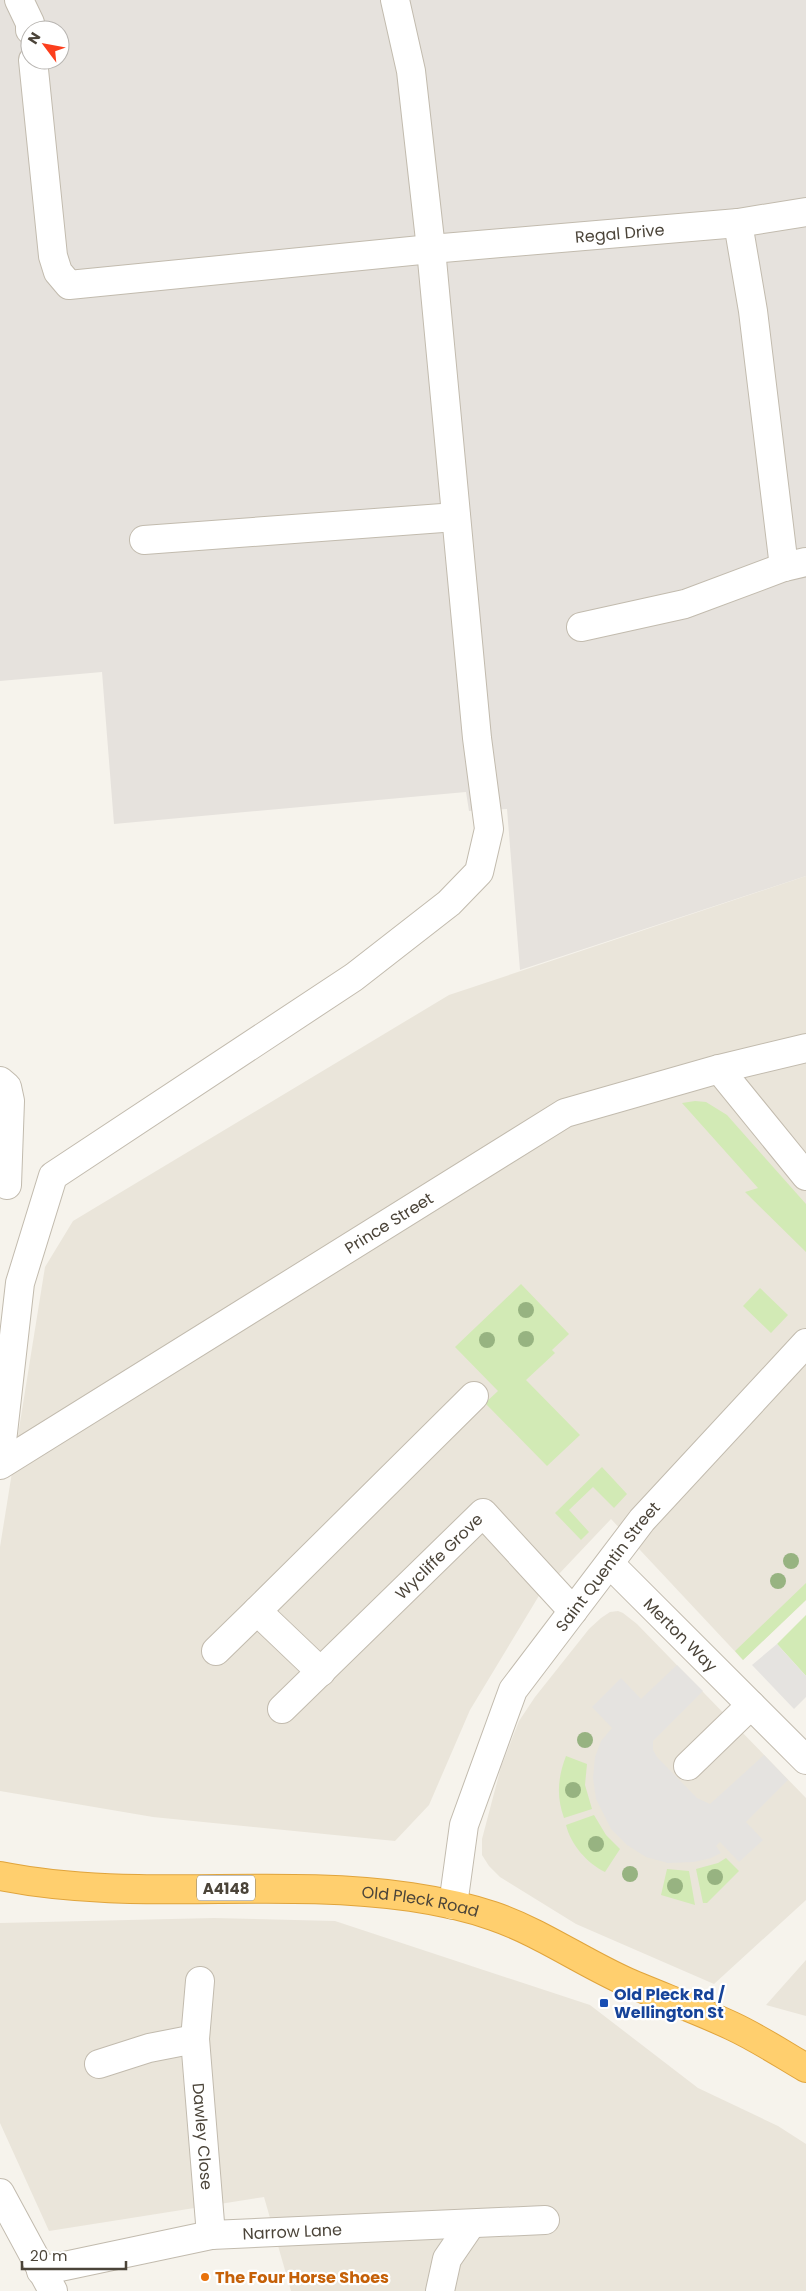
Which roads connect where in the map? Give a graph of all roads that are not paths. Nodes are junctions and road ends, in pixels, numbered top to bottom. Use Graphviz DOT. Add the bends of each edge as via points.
graph roads {
  1 [pos="19,0"];
  2 [pos="395,0"];
  3 [pos="29,20"];
  4 [pos="35,70"];
  5 [pos="806,212"];
  6 [pos="738,223"];
  7 [pos="431,249"];
  8 [pos="456,517"];
  9 [pos="144,540"];
  10 [pos="795,564"];
  11 [pos="581,627"];
  12 [pos="806,1048"];
  13 [pos="719,1069"];
  14 [pos="0,1081"];
  15 [pos="806,1176"];
  16 [pos="4,1185"];
  17 [pos="48,1193"];
  18 [pos="806,1343"];
  19 [pos="474,1396"];
  20 [pos="0,1459"];
  21 [pos="0,1465"];
  22 [pos="610,1564"];
  23 [pos="257,1611"];
  24 [pos="573,1611"];
  25 [pos="216,1651"];
  26 [pos="321,1672"];
  27 [pos="751,1705"];
  28 [pos="282,1709"];
  29 [pos="806,1760"];
  30 [pos="688,1766"];
  31 [pos="0,1876"];
  32 [pos="452,1905"];
  33 [pos="200,1981"];
  34 [pos="195,2039"];
  35 [pos="99,2064"];
  36 [pos="806,2068"];
  37 [pos="0,2193"];
  38 [pos="545,2220"];
  39 [pos="471,2224"];
  40 [pos="211,2235"];
  41 [pos="47,2281"];
  42 [pos="440,2291"];
  1 -- 3 [label="street"];
  2 -- 7 [label="street" via="411,71"];
  4 -- 7 [label="street, Regal Drive" via="53,256 58,272 70,285"];
  5 -- 6 [label="street, Regal Drive"];
  6 -- 7 [label="street, Regal Drive"];
  6 -- 10 [label="street"];
  7 -- 8 [label="street"];
  8 -- 9 [label="street"];
  8 -- 17 [label="street" via="489,829 479,872 450,903 354,977 54,1176"];
  10 -- 11 [label="street" via="685,604"];
  12 -- 13 [label="street, Prince Street"];
  13 -- 15 [label="street"];
  13 -- 21 [label="street, Prince Street" via="565,1113"];
  14 -- 16 [label="street" via="7,1087 10,1101"];
  16 -- 17 [label="street"];
  17 -- 20 [label="street" via="20,1283"];
  18 -- 22 [label="street, Saint Quentin Street" via="642,1520"];
  19 -- 23 [label="street"];
  22 -- 24 [label="street, Saint Quentin Street"];
  22 -- 27 [label="street, Merton Way"];
  23 -- 25 [label="street"];
  23 -- 26 [label="street"];
  24 -- 26 [label="street, Wycliffe Grove" via="483,1513"];
  24 -- 32 [label="street, Saint Quentin Street" via="513,1690 464,1825"];
  26 -- 28 [label="street, Wycliffe Grove"];
  27 -- 29 [label="street, Merton Way"];
  27 -- 30 [label="street"];
  31 -- 32 [label="highway, Old Pleck Road / A4148" via="84,1888 257,1887 372,1893"];
  32 -- 36 [label="highway, Old Pleck Road / A4148" via="494,1916 528,1930 625,1981 746,2033"];
  33 -- 34 [label="street, Dawley Close"];
  34 -- 35 [label="street" via="149,2048"];
  34 -- 40 [label="street, Dawley Close"];
  37 -- 41 [label="street"];
  38 -- 39 [label="street, Narrow Lane"];
  39 -- 40 [label="street, Narrow Lane"];
  39 -- 42 [label="street" via="447,2259"];
  40 -- 41 [label="street, Narrow Lane"];
}
